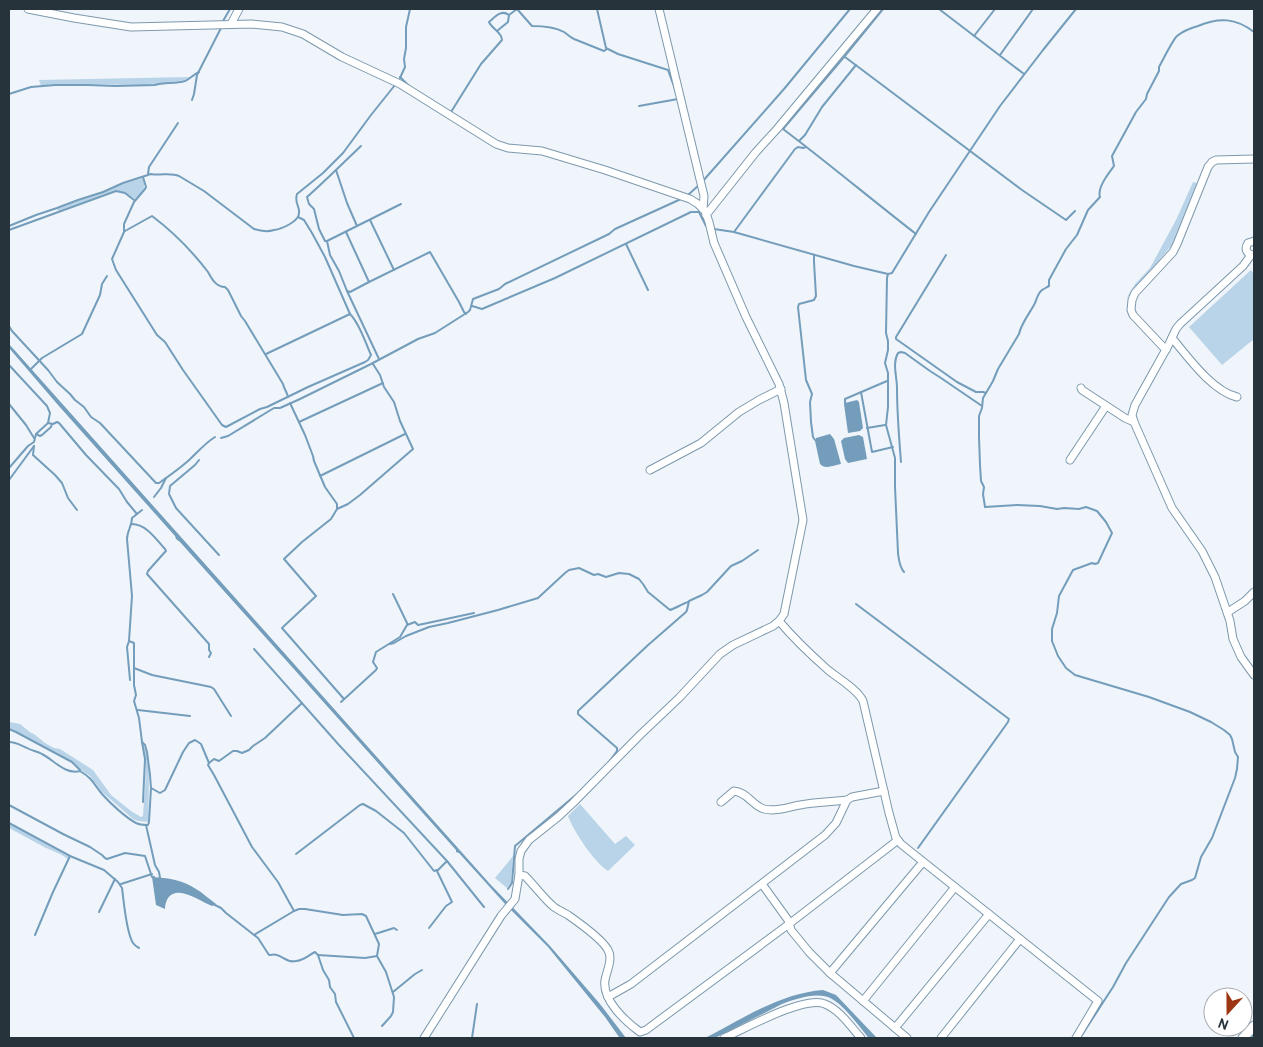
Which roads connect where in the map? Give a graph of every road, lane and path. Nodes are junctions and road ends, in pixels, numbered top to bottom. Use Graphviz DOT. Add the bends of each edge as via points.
graph roads {
  1 [pos="28,9"];
  2 [pos="239,9"];
  3 [pos="659,9"];
  4 [pos="877,9"];
  5 [pos="231,24"];
  6 [pos="1254,159"];
  7 [pos="704,212"];
  8 [pos="1254,241"];
  9 [pos="1253,255"];
  10 [pos="1172,338"];
  11 [pos="1166,350"];
  12 [pos="1081,388"];
  13 [pos="781,389"];
  14 [pos="1237,397"];
  15 [pos="1106,406"];
  16 [pos="1134,422"];
  17 [pos="1070,460"];
  18 [pos="650,470"];
  19 [pos="1254,592"];
  20 [pos="1228,612"];
  21 [pos="779,621"];
  22 [pos="1254,674"];
  23 [pos="884,791"];
  24 [pos="847,800"];
  25 [pos="721,802"];
  26 [pos="898,840"];
  27 [pos="923,862"];
  28 [pos="519,875"];
  29 [pos="762,884"];
  30 [pos="955,887"];
  31 [pos="989,914"];
  32 [pos="789,924"];
  33 [pos="1020,939"];
  34 [pos="830,973"];
  35 [pos="608,997"];
  36 [pos="863,1001"];
  37 [pos="1254,1026"];
  38 [pos="895,1028"];
  39 [pos="424,1038"];
  40 [pos="724,1038"];
  41 [pos="861,1038"];
  42 [pos="907,1038"];
  43 [pos="941,1038"];
  44 [pos="1076,1038"];
  45 [pos="1243,1038"];
  1 -- 5 [label="street" via="131,27"];
  2 -- 5 [label="street"];
  3 -- 7 [label="street" via="704,196"];
  4 -- 7 [label="street"];
  5 -- 7 [label="street" via="272,25 294,30 400,84 496,144 542,151 605,170 690,200"];
  6 -- 11 [label="street" via="1212,162 1177,244 1132,300 1133,315"];
  7 -- 13 [label="street" via="729,278"];
  8 -- 9 [label="street" via="1246,247 1247,252"];
  9 -- 10 [label="street" via="1180,324"];
  10 -- 11 [label="street"];
  10 -- 14 [label="street" via="1212,383"];
  11 -- 16 [label="street" via="1135,405"];
  12 -- 15 [label="street"];
  13 -- 18 [label="street" via="739,412 701,443"];
  13 -- 21 [label="street" via="803,520 784,614"];
  15 -- 16 [label="street"];
  15 -- 17 [label="street"];
  16 -- 20 [label="street" via="1172,508 1202,551"];
  19 -- 20 [label="street"];
  20 -- 22 [label="street" via="1239,654"];
  21 -- 23 [label="street" via="803,648 861,696"];
  21 -- 28 [label="street" via="720,654 574,803 528,840 519,859"];
  23 -- 24 [label="street"];
  23 -- 26 [label="street"];
  24 -- 25 [label="street" via="773,810 763,809 744,794 734,791"];
  24 -- 29 [label="street" via="836,823 825,836"];
  26 -- 27 [label="street"];
  26 -- 32 [label="street"];
  27 -- 30 [label="street"];
  27 -- 34 [label="street"];
  28 -- 35 [label="street" via="526,876 554,906 609,951 605,980"];
  28 -- 39 [label="street" via="515,899"];
  29 -- 32 [label="street"];
  29 -- 35 [label="street" via="631,984"];
  30 -- 31 [label="street"];
  30 -- 36 [label="street"];
  31 -- 33 [label="street"];
  31 -- 38 [label="street"];
  32 -- 34 [label="street" via="809,952"];
  32 -- 35 [label="street" via="646,1030 640,1032 631,1025"];
  33 -- 43 [label="street"];
  33 -- 44 [label="street" via="1098,1001"];
  34 -- 36 [label="street"];
  36 -- 38 [label="street"];
  37 -- 45 [label="street"];
  38 -- 42 [label="street"];
  40 -- 41 [label="street" via="779,1012 816,1002 835,1010"];
}
